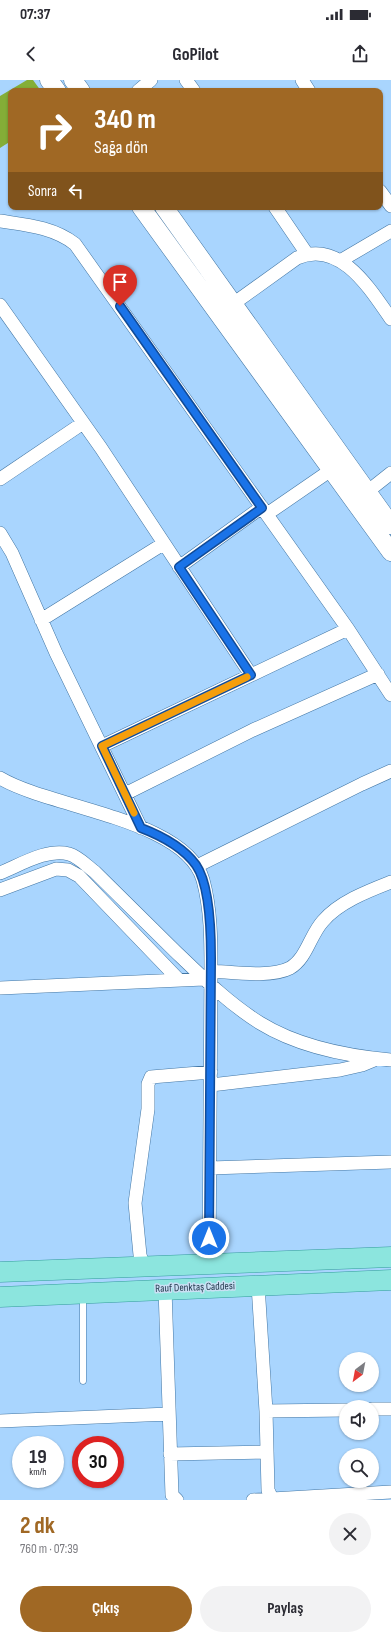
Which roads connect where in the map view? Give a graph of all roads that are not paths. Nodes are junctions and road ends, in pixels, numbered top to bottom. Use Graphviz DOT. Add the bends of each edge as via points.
graph roads {
  1 [pos="151,80"];
  2 [pos="142,88"];
  3 [pos="383,195"];
  4 [pos="391,206"];
  5 [pos="143,210"];
  6 [pos="166,210"];
  7 [pos="277,210"];
  8 [pos="0,221"];
  9 [pos="391,231"];
  10 [pos="307,254"];
  11 [pos="340,261"];
  12 [pos="233,304"];
  13 [pos="0,305"];
  14 [pos="391,318"];
  15 [pos="83,423"];
  16 [pos="331,470"];
  17 [pos="391,474"];
  18 [pos="0,479"];
  19 [pos="367,492"];
  20 [pos="264,511"];
  21 [pos="391,525"];
  22 [pos="1,535"];
  23 [pos="163,544"];
  24 [pos="391,552"];
  25 [pos="179,567"];
  26 [pos="41,620"];
  27 [pos="348,629"];
  28 [pos="378,674"];
  29 [pos="251,675"];
  30 [pos="391,695"];
  31 [pos="102,746"];
  32 [pos="391,771"];
  33 [pos="0,778"];
  34 [pos="125,794"];
  35 [pos="141,828"];
  36 [pos="197,866"];
  37 [pos="0,873"];
  38 [pos="391,882"];
  39 [pos="0,890"];
  40 [pos="209,979"];
  41 [pos="179,980"];
  42 [pos="0,988"];
  43 [pos="377,1058"];
  44 [pos="391,1060"];
  45 [pos="211,1072"];
  46 [pos="211,1085"];
  47 [pos="391,1162"];
  48 [pos="210,1168"];
  49 [pos="391,1257"];
  50 [pos="209,1265"];
  51 [pos="144,1268"];
  52 [pos="0,1272"];
  53 [pos="391,1280"];
  54 [pos="258,1285"];
  55 [pos="165,1289"];
  56 [pos="83,1292"];
  57 [pos="0,1297"];
  58 [pos="83,1381"];
  59 [pos="379,1409"];
  60 [pos="391,1409"];
  61 [pos="339,1410"];
  62 [pos="266,1411"];
  63 [pos="169,1414"];
  64 [pos="0,1421"];
  65 [pos="267,1452"];
  66 [pos="170,1454"];
  67 [pos="391,1492"];
  68 [pos="272,1499"];
  69 [pos="177,1500"];
  70 [pos="253,1500"];
  1 -- 2 [label="street"];
  3 -- 4 [label="street"];
  5 -- 16 [label="main road"];
  6 -- 12 [label="main road"];
  7 -- 10 [label="street"];
  8 -- 20 [label="street" via="52,231 65,236 75,244"];
  9 -- 11 [label="street"];
  10 -- 11 [label="street" via="330,256"];
  10 -- 12 [label="street" via="297,258"];
  11 -- 14 [label="street" via="364,282"];
  12 -- 19 [label="main road"];
  13 -- 15 [label="street"];
  15 -- 18 [label="street"];
  15 -- 23 [label="street"];
  16 -- 20 [label="street"];
  16 -- 24 [label="main road"];
  17 -- 19 [label="street"];
  19 -- 21 [label="main road"];
  20 -- 25 [label="street"];
  20 -- 27 [label="street"];
  22 -- 26 [label="street" via="12,553"];
  23 -- 25 [label="street"];
  23 -- 26 [label="street"];
  25 -- 29 [label="street"];
  26 -- 31 [label="street"];
  27 -- 28 [label="street"];
  27 -- 29 [label="street"];
  28 -- 30 [label="street"];
  28 -- 34 [label="street" via="253,730"];
  29 -- 31 [label="street"];
  31 -- 34 [label="street"];
  32 -- 36 [label="street"];
  33 -- 35 [label="street" via="10,784"];
  34 -- 35 [label="street"];
  35 -- 36 [label="street" via="159,835 176,846"];
  36 -- 40 [label="street" via="206,894 211,932"];
  37 -- 40 [label="street" via="41,856 69,854 95,872"];
  38 -- 40 [label="street" via="334,911 323,921 304,952 290,968"];
  39 -- 41 [label="street" via="56,868 68,870 79,876"];
  40 -- 41 [label="street"];
  40 -- 43 [label="street" via="226,999 261,1024 327,1050"];
  40 -- 45 [label="street"];
  41 -- 42 [label="street"];
  43 -- 44 [label="street"];
  43 -- 46 [label="street" via="362,1065 340,1070"];
  45 -- 46 [label="street"];
  45 -- 51 [label="street" via="151,1076 148,1084 148,1109 135,1203 140,1255"];
  46 -- 48 [label="street"];
  47 -- 48 [label="street"];
  48 -- 50 [label="street"];
  49 -- 50 [label="main road, Rauf Denktaş Caddesi"];
  50 -- 51 [label="main road, Rauf Denktaş Caddesi"];
  51 -- 52 [label="main road, Rauf Denktaş Caddesi"];
  53 -- 54 [label="main road, Rauf Denktaş Caddesi"];
  54 -- 55 [label="main road, Rauf Denktaş Caddesi"];
  54 -- 62 [label="street"];
  55 -- 56 [label="main road, Rauf Denktaş Caddesi"];
  55 -- 63 [label="street"];
  56 -- 57 [label="main road, Rauf Denktaş Caddesi"];
  56 -- 58 [label="lane"];
  59 -- 60 [label="street"];
  61 -- 62 [label="street"];
  62 -- 65 [label="street"];
  63 -- 64 [label="street"];
  63 -- 66 [label="street"];
  65 -- 66 [label="street"];
  65 -- 68 [label="street" via="268,1490"];
  66 -- 69 [label="street" via="172,1495"];
  67 -- 68 [label="street"];
  68 -- 70 [label="street"];
}
